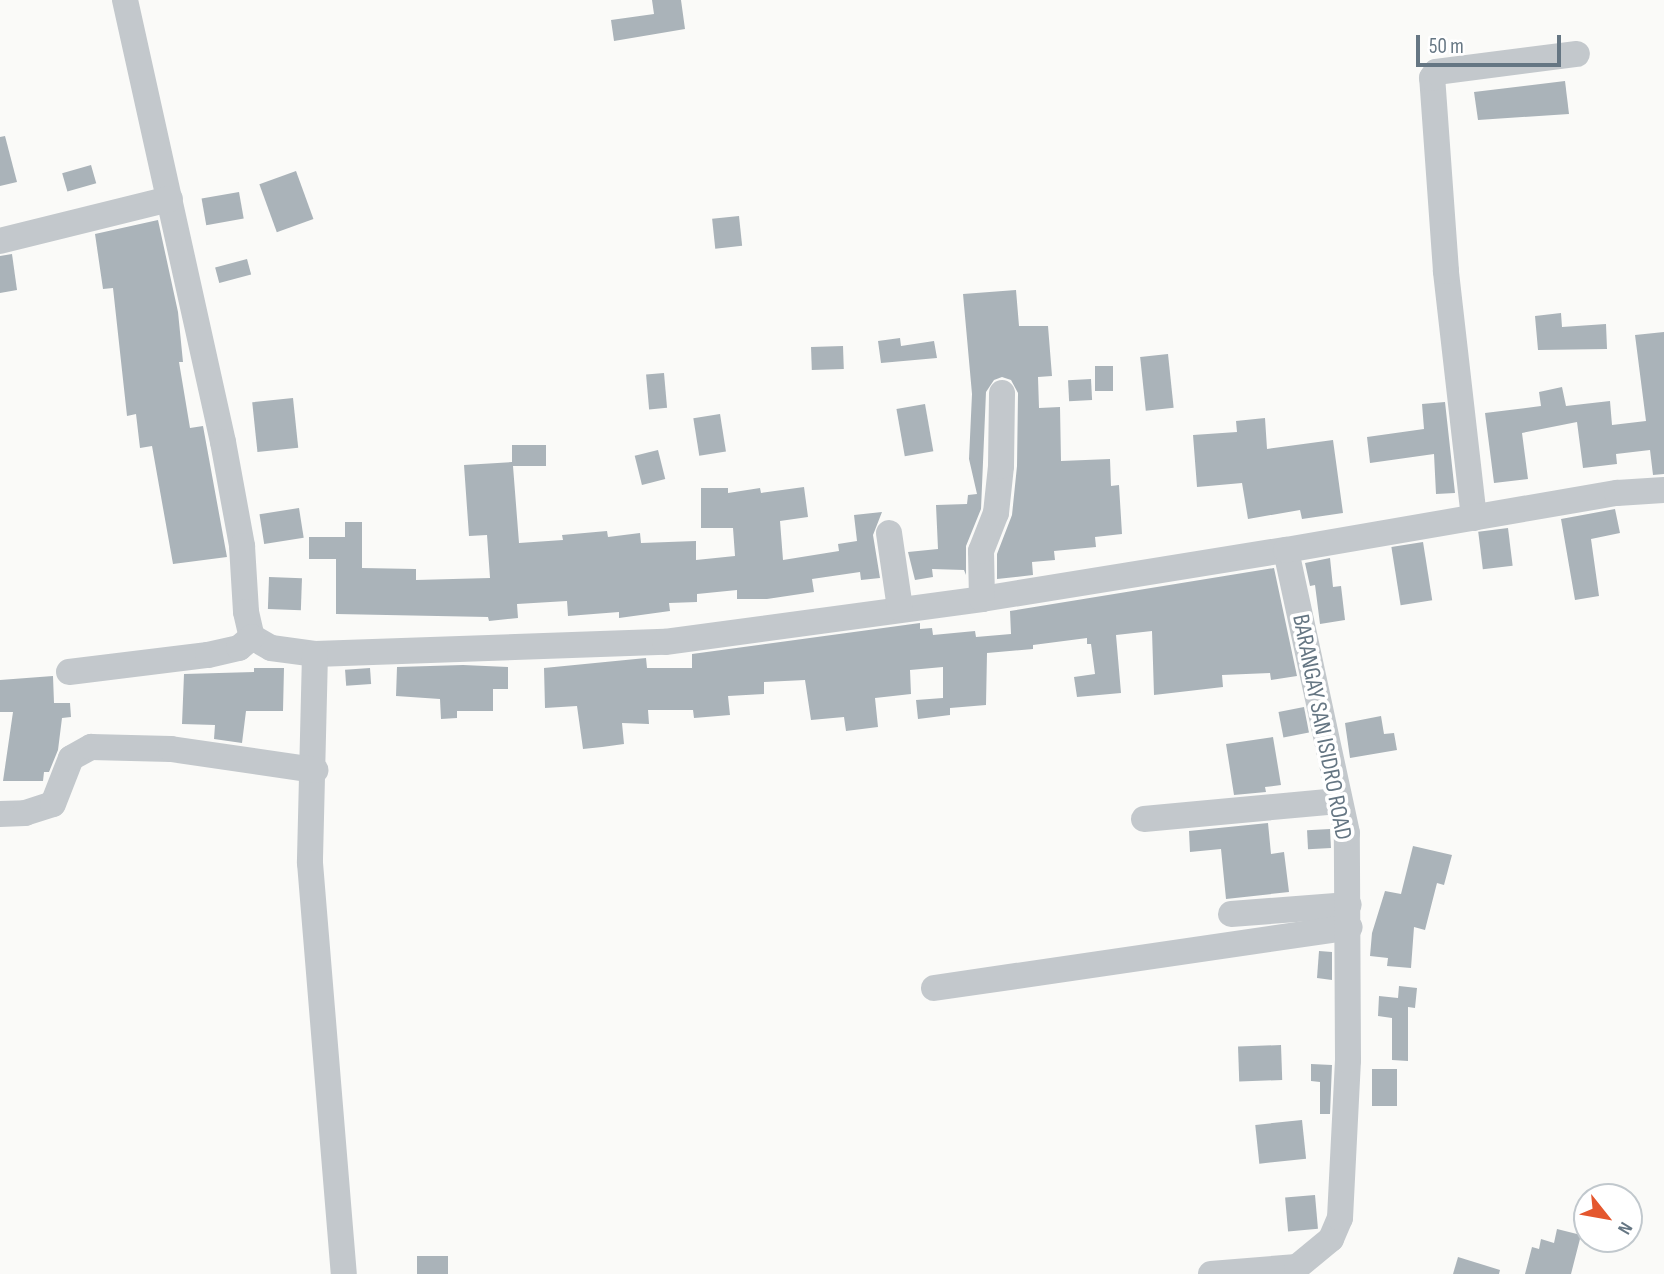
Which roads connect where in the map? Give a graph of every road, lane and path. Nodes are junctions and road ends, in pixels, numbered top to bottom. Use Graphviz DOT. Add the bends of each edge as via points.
graph roads {
  1 [pos="125,0"];
  2 [pos="1577,54"];
  3 [pos="170,199"];
  4 [pos="0,241"];
  5 [pos="1002,393"];
  6 [pos="1664,490"];
  7 [pos="1474,517"];
  8 [pos="890,533"];
  9 [pos="1286,550"];
  10 [pos="982,599"];
  11 [pos="900,608"];
  12 [pos="251,637"];
  13 [pos="315,654"];
  14 [pos="69,672"];
  15 [pos="315,770"];
  16 [pos="1338,801"];
  17 [pos="0,814"];
  18 [pos="1144,819"];
  19 [pos="1231,914"];
  20 [pos="1349,916"];
  21 [pos="934,988"];
  22 [pos="1319,1265"];
  23 [pos="344,1274"];
  24 [pos="1211,1274"];
  1 -- 3 [label="street"];
  2 -- 7 [label="street" via="1436,72 1432,78 1446,271"];
  3 -- 4 [label="street"];
  3 -- 12 [label="street" via="225,455"];
  5 -- 10 [label="street" via="1001,466 996,513 981,551"];
  6 -- 7 [label="street" via="1617,493"];
  7 -- 9 [label="street"];
  8 -- 11 [label="street"];
  9 -- 10 [label="street"];
  9 -- 16 [label="street, BARANGAY SAN ISIDRO ROAD"];
  10 -- 11 [label="street"];
  11 -- 13 [label="street" via="665,642"];
  12 -- 13 [label="street" via="289,654"];
  12 -- 14 [label="street" via="239,648"];
  13 -- 15 [label="street"];
  15 -- 17 [label="street" via="171,749 91,747 71,758 53,804 25,813"];
  15 -- 23 [label="street" via="310,863"];
  16 -- 18 [label="street"];
  16 -- 20 [label="street, BARANGAY SAN ISIDRO ROAD" via="1346,833"];
  19 -- 20 [label="street"];
  20 -- 21 [label="street"];
  20 -- 22 [label="street, BARANGAY SAN ISIDRO ROAD" via="1340,1218"];
  22 -- 24 [label="street, BARANGAY SAN ISIDRO ROAD"];
}
